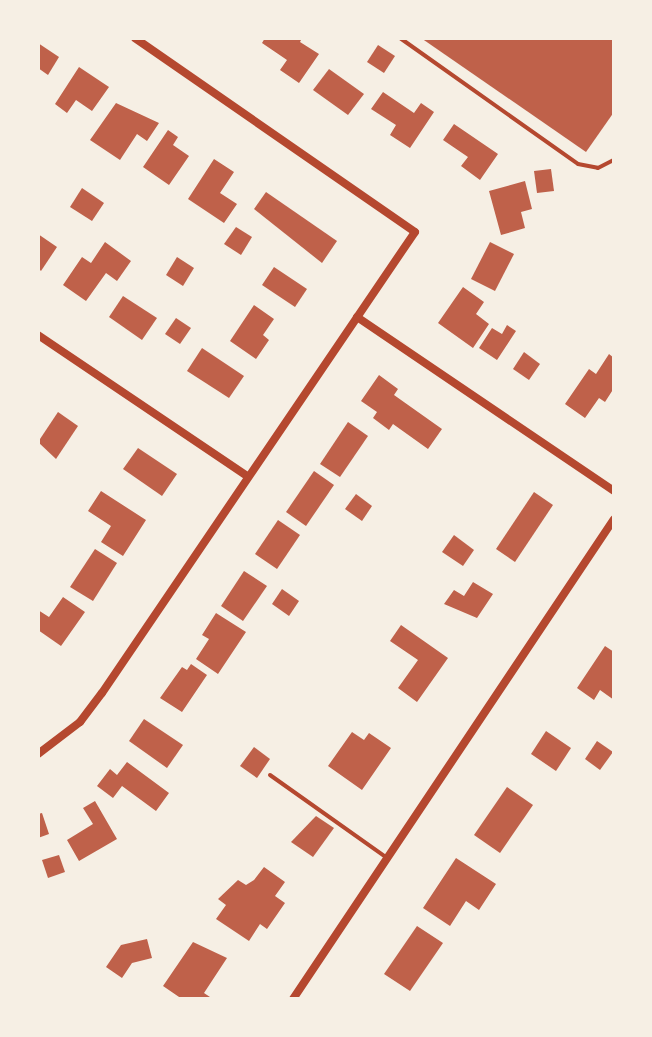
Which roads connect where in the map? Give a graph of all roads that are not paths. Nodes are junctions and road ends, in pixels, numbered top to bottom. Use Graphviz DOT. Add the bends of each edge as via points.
graph roads {
  1 [pos="135,38"];
  2 [pos="400,38"];
  3 [pos="614,160"];
  4 [pos="357,317"];
  5 [pos="38,335"];
  6 [pos="247,476"];
  7 [pos="614,491"];
  8 [pos="614,519"];
  9 [pos="38,754"];
  10 [pos="270,775"];
  11 [pos="388,859"];
  12 [pos="293,999"];
  1 -- 4 [label="street" via="415,232"];
  2 -- 3 [label="lane" via="578,164 598,168"];
  4 -- 6 [label="street"];
  4 -- 7 [label="street"];
  5 -- 6 [label="street"];
  6 -- 9 [label="street" via="80,722"];
  8 -- 11 [label="street"];
  10 -- 11 [label="lane"];
  11 -- 12 [label="street"];
}
